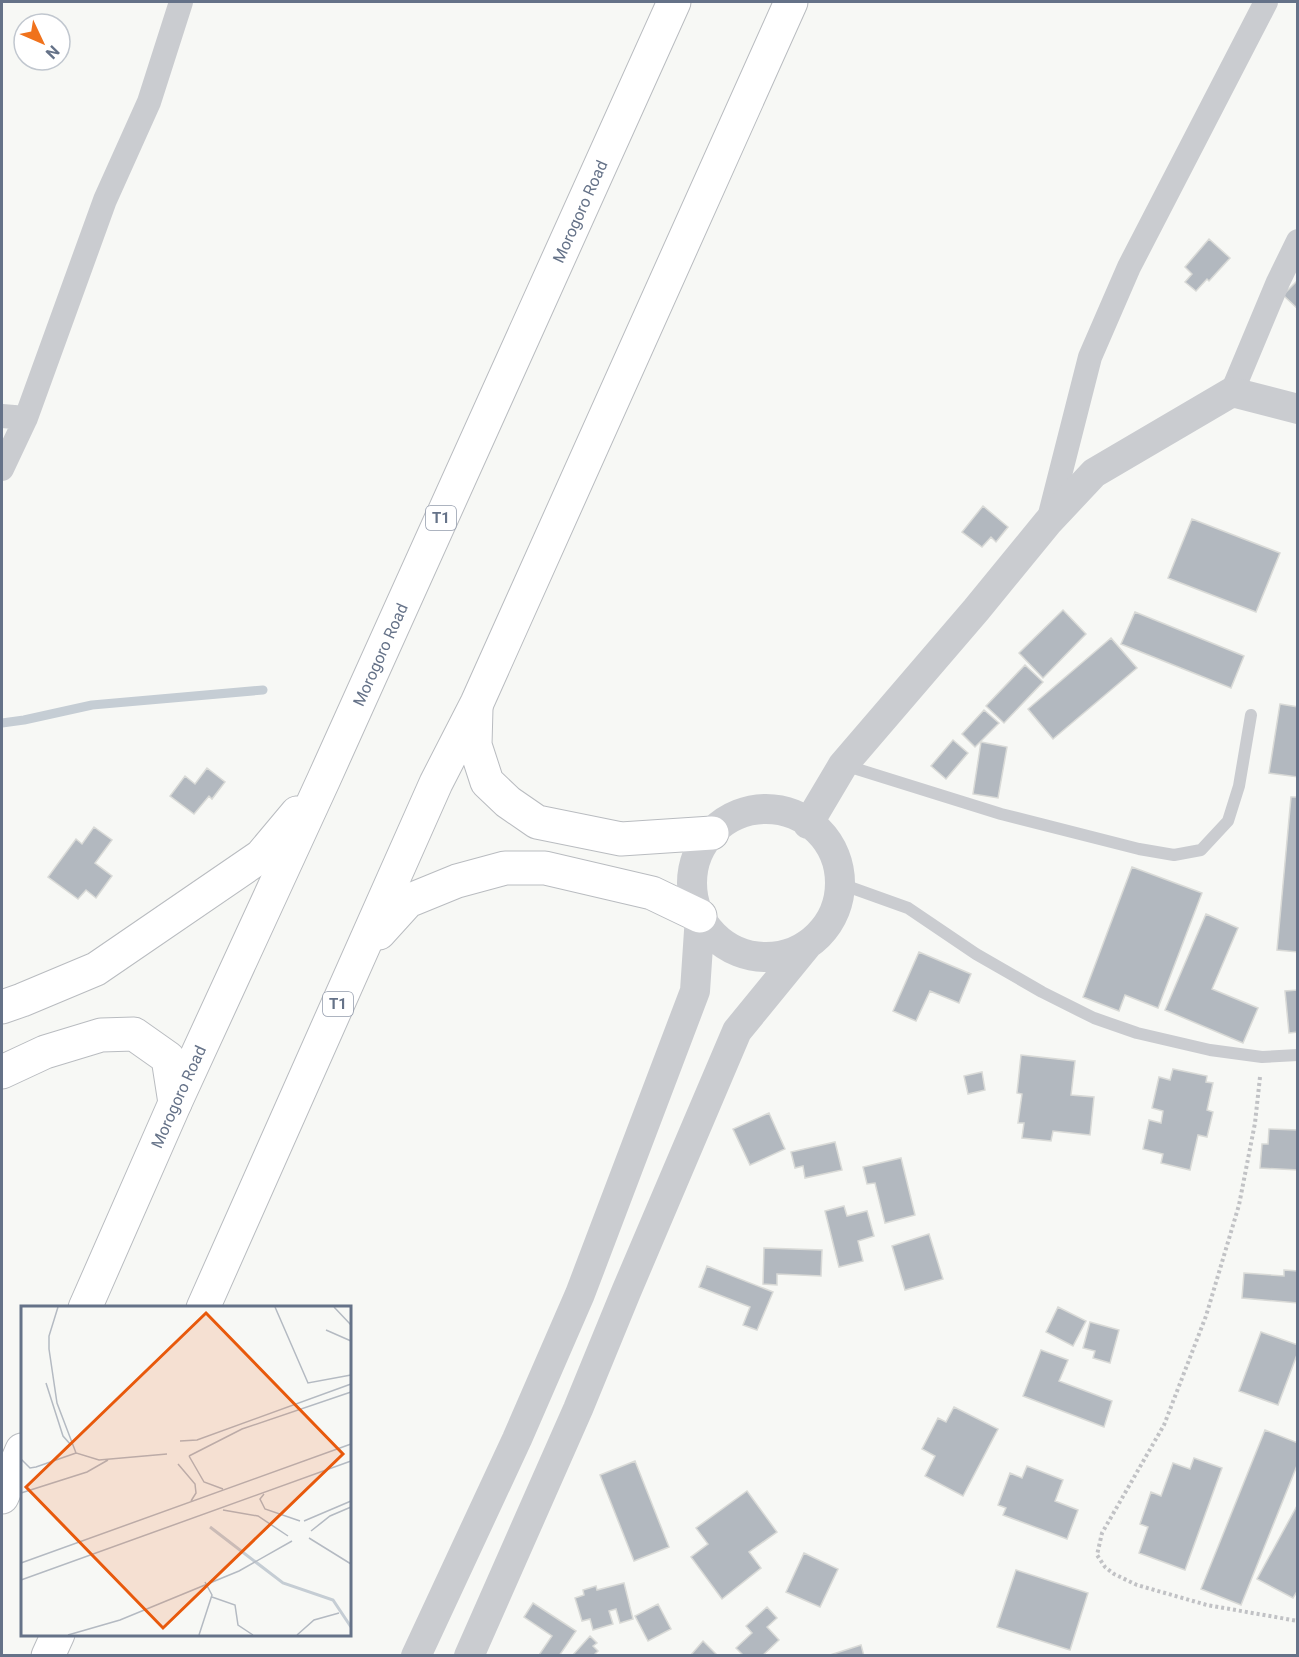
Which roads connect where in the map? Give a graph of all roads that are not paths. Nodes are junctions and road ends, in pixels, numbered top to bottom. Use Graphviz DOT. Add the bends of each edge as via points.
graph roads {
  1 [pos="181,2"];
  2 [pos="674,2"];
  3 [pos="791,2"];
  4 [pos="1266,2"];
  5 [pos="1298,241"];
  6 [pos="1232,392"];
  7 [pos="1295,406"];
  8 [pos="2,416"];
  9 [pos="26,418"];
  10 [pos="2,469"];
  11 [pos="1048,522"];
  12 [pos="477,703"];
  13 [pos="1251,715"];
  14 [pos="843,765"];
  15 [pos="324,779"];
  16 [pos="808,824"];
  17 [pos="712,833"];
  18 [pos="841,884"];
  19 [pos="700,916"];
  20 [pos="808,944"];
  21 [pos="361,953"];
  22 [pos="2,1007"];
  23 [pos="1298,1054"];
  24 [pos="2,1072"];
  25 [pos="175,1103"];
  26 [pos="86,1306"];
  27 [pos="204,1306"];
  28 [pos="21,1452"];
  29 [pos="2,1497"];
  30 [pos="58,1636"];
  31 [pos="48,1656"];
  32 [pos="416,1656"];
  33 [pos="469,1656"];
  1 -- 9 [label="street" via="149,102 105,200"];
  2 -- 15 [label="highway, Morogoro Road / T1"];
  3 -- 12 [label="highway, T1"];
  4 -- 11 [label="street" via="1129,267 1090,357"];
  5 -- 6 [label="street"];
  6 -- 7 [label="street"];
  6 -- 11 [label="street" via="1094,473"];
  8 -- 9 [label="street"];
  9 -- 10 [label="street"];
  11 -- 14 [label="street"];
  12 -- 17 [label="highway" via="475,745 487,782 537,822 621,838"];
  12 -- 21 [label="highway, T1" via="436,783"];
  13 -- 14 [label="lane" via="1239,786 1228,821 1201,850 1174,855 1000,814"];
  14 -- 16 [label="street"];
  15 -- 22 [label="highway" via="261,856 96,969"];
  15 -- 25 [label="highway, Morogoro Road / T1"];
  16 -- 17 [label="street" via="794,814 759,809 741,813"];
  16 -- 18 [label="street" via="823,834 833,849"];
  17 -- 19 [label="street" via="701,848 692,882"];
  18 -- 20 [label="street" via="831,918"];
  18 -- 23 [label="lane" via="908,908 976,954 1094,1018 1137,1033 1210,1050 1262,1057"];
  19 -- 20 [label="street" via="723,943 739,952 783,955"];
  19 -- 21 [label="highway" via="652,893 545,868 505,868 457,881 408,901"];
  19 -- 32 [label="street" via="695,991 584,1284"];
  20 -- 33 [label="street" via="737,1032 579,1409"];
  21 -- 27 [label="highway, T1"];
  24 -- 25 [label="highway" via="45,1052 101,1035 134,1034 168,1058"];
  25 -- 26 [label="highway, Morogoro Road / T1"];
  28 -- 29 [label="highway"];
  30 -- 31 [label="highway"];
}
